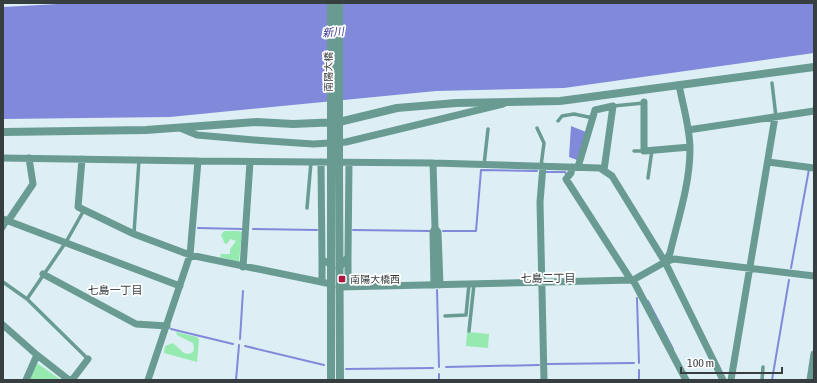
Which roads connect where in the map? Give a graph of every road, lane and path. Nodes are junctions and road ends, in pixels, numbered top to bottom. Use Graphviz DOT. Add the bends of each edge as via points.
graph roads {
  1 [pos="331,3"];
  2 [pos="339,3"];
  3 [pos="814,67"];
  4 [pos="772,83"];
  5 [pos="679,85"];
  6 [pos="509,102"];
  7 [pos="644,103"];
  8 [pos="613,106"];
  9 [pos="814,112"];
  10 [pos="776,117"];
  11 [pos="593,118"];
  12 [pos="558,121"];
  13 [pos="335,122"];
  14 [pos="179,128"];
  15 [pos="537,128"];
  16 [pos="488,130"];
  17 [pos="688,130"];
  18 [pos="3,132"];
  19 [pos="690,147"];
  20 [pos="652,150"];
  21 [pos="634,151"];
  22 [pos="644,151"];
  23 [pos="3,158"];
  24 [pos="29,158"];
  25 [pos="82,159"];
  26 [pos="138,160"];
  27 [pos="198,161"];
  28 [pos="250,162"];
  29 [pos="311,162"];
  30 [pos="321,162"];
  31 [pos="349,162"];
  32 [pos="768,162"];
  33 [pos="433,164"];
  34 [pos="484,165"];
  35 [pos="542,166"];
  36 [pos="335,167"];
  37 [pos="575,167"];
  38 [pos="814,168"];
  39 [pos="604,170"];
  40 [pos="648,178"];
  41 [pos="307,208"];
  42 [pos="84,210"];
  43 [pos="5,220"];
  44 [pos="3,229"];
  45 [pos="134,234"];
  46 [pos="66,242"];
  47 [pos="190,255"];
  48 [pos="348,257"];
  49 [pos="322,260"];
  50 [pos="665,262"];
  51 [pos="331,264"];
  52 [pos="243,267"];
  53 [pos="339,268"];
  54 [pos="751,268"];
  55 [pos="43,274"];
  56 [pos="814,276"];
  57 [pos="632,280"];
  58 [pos="3,282"];
  59 [pos="322,282"];
  60 [pos="542,282"];
  61 [pos="331,284"];
  62 [pos="472,284"];
  63 [pos="437,285"];
  64 [pos="180,286"];
  65 [pos="339,287"];
  66 [pos="348,287"];
  67 [pos="27,298"];
  68 [pos="445,316"];
  69 [pos="3,325"];
  70 [pos="166,326"];
  71 [pos="470,331"];
  72 [pos="814,354"];
  73 [pos="37,355"];
  74 [pos="88,359"];
  75 [pos="763,367"];
  76 [pos="26,380"];
  77 [pos="70,380"];
  78 [pos="148,380"];
  79 [pos="331,380"];
  80 [pos="340,380"];
  81 [pos="544,380"];
  82 [pos="686,380"];
  83 [pos="723,380"];
  84 [pos="729,380"];
  85 [pos="762,380"];
  86 [pos="810,380"];
  1 -- 13 [label="street, 南陽大橋"];
  2 -- 13 [label="street, 南陽大橋"];
  3 -- 5 [label="street"];
  4 -- 10 [label="lane"];
  5 -- 6 [label="street" via="560,101"];
  5 -- 17 [label="street"];
  6 -- 13 [label="street" via="396,108"];
  6 -- 14 [label="street" via="346,142 313,144 254,140 197,135"];
  7 -- 8 [label="lane"];
  7 -- 22 [label="street"];
  8 -- 11 [label="street" via="595,110"];
  8 -- 39 [label="street"];
  9 -- 10 [label="street"];
  10 -- 17 [label="street"];
  10 -- 32 [label="street"];
  11 -- 12 [label="lane" via="574,114 562,116"];
  11 -- 37 [label="street"];
  13 -- 14 [label="street" via="257,122"];
  13 -- 36 [label="street, bridge"];
  14 -- 18 [label="street" via="138,131"];
  15 -- 35 [label="lane" via="544,143"];
  16 -- 34 [label="lane"];
  17 -- 19 [label="street"];
  19 -- 20 [label="street"];
  19 -- 50 [label="street" via="688,176 670,254"];
  20 -- 22 [label="street"];
  20 -- 40 [label="lane"];
  21 -- 22 [label="lane"];
  23 -- 24 [label="street"];
  24 -- 25 [label="street"];
  24 -- 43 [label="street" via="33,184"];
  25 -- 26 [label="street"];
  25 -- 42 [label="street" via="78,207"];
  26 -- 27 [label="street"];
  26 -- 45 [label="lane"];
  27 -- 28 [label="street"];
  27 -- 47 [label="street"];
  28 -- 29 [label="street"];
  28 -- 52 [label="street"];
  29 -- 30 [label="street"];
  29 -- 41 [label="lane"];
  30 -- 31 [label="street"];
  30 -- 49 [label="street"];
  31 -- 33 [label="street"];
  31 -- 48 [label="street"];
  32 -- 38 [label="street"];
  32 -- 54 [label="street"];
  33 -- 34 [label="street"];
  33 -- 63 [label="street" via="436,228 433,232"];
  34 -- 35 [label="street"];
  35 -- 37 [label="street"];
  35 -- 60 [label="street"];
  36 -- 51 [label="street"];
  36 -- 53 [label="street"];
  37 -- 39 [label="street"];
  37 -- 57 [label="street" via="566,178"];
  39 -- 50 [label="street" via="612,176"];
  42 -- 45 [label="street"];
  42 -- 46 [label="lane"];
  43 -- 44 [label="lane"];
  43 -- 46 [label="street"];
  45 -- 47 [label="street"];
  46 -- 55 [label="lane"];
  46 -- 64 [label="street"];
  47 -- 52 [label="street"];
  47 -- 64 [label="street"];
  48 -- 53 [label="street"];
  48 -- 66 [label="street"];
  49 -- 51 [label="street"];
  49 -- 59 [label="street"];
  50 -- 54 [label="street" via="674,259"];
  50 -- 57 [label="street"];
  50 -- 83 [label="street"];
  51 -- 61 [label="street"];
  52 -- 59 [label="street"];
  53 -- 65 [label="street"];
  54 -- 56 [label="street"];
  54 -- 84 [label="street"];
  55 -- 67 [label="lane"];
  55 -- 70 [label="street" via="136,324"];
  57 -- 60 [label="street"];
  57 -- 82 [label="street"];
  58 -- 67 [label="lane"];
  59 -- 61 [label="street"];
  60 -- 62 [label="street"];
  60 -- 81 [label="street"];
  61 -- 79 [label="street"];
  62 -- 63 [label="street"];
  62 -- 68 [label="lane" via="466,315"];
  62 -- 71 [label="lane"];
  63 -- 66 [label="street"];
  64 -- 70 [label="street"];
  65 -- 66 [label="street"];
  65 -- 80 [label="street"];
  67 -- 74 [label="lane"];
  69 -- 73 [label="street"];
  70 -- 78 [label="street"];
  72 -- 86 [label="street"];
  73 -- 76 [label="street"];
  73 -- 77 [label="street"];
  74 -- 77 [label="street"];
  75 -- 85 [label="lane"];
}
